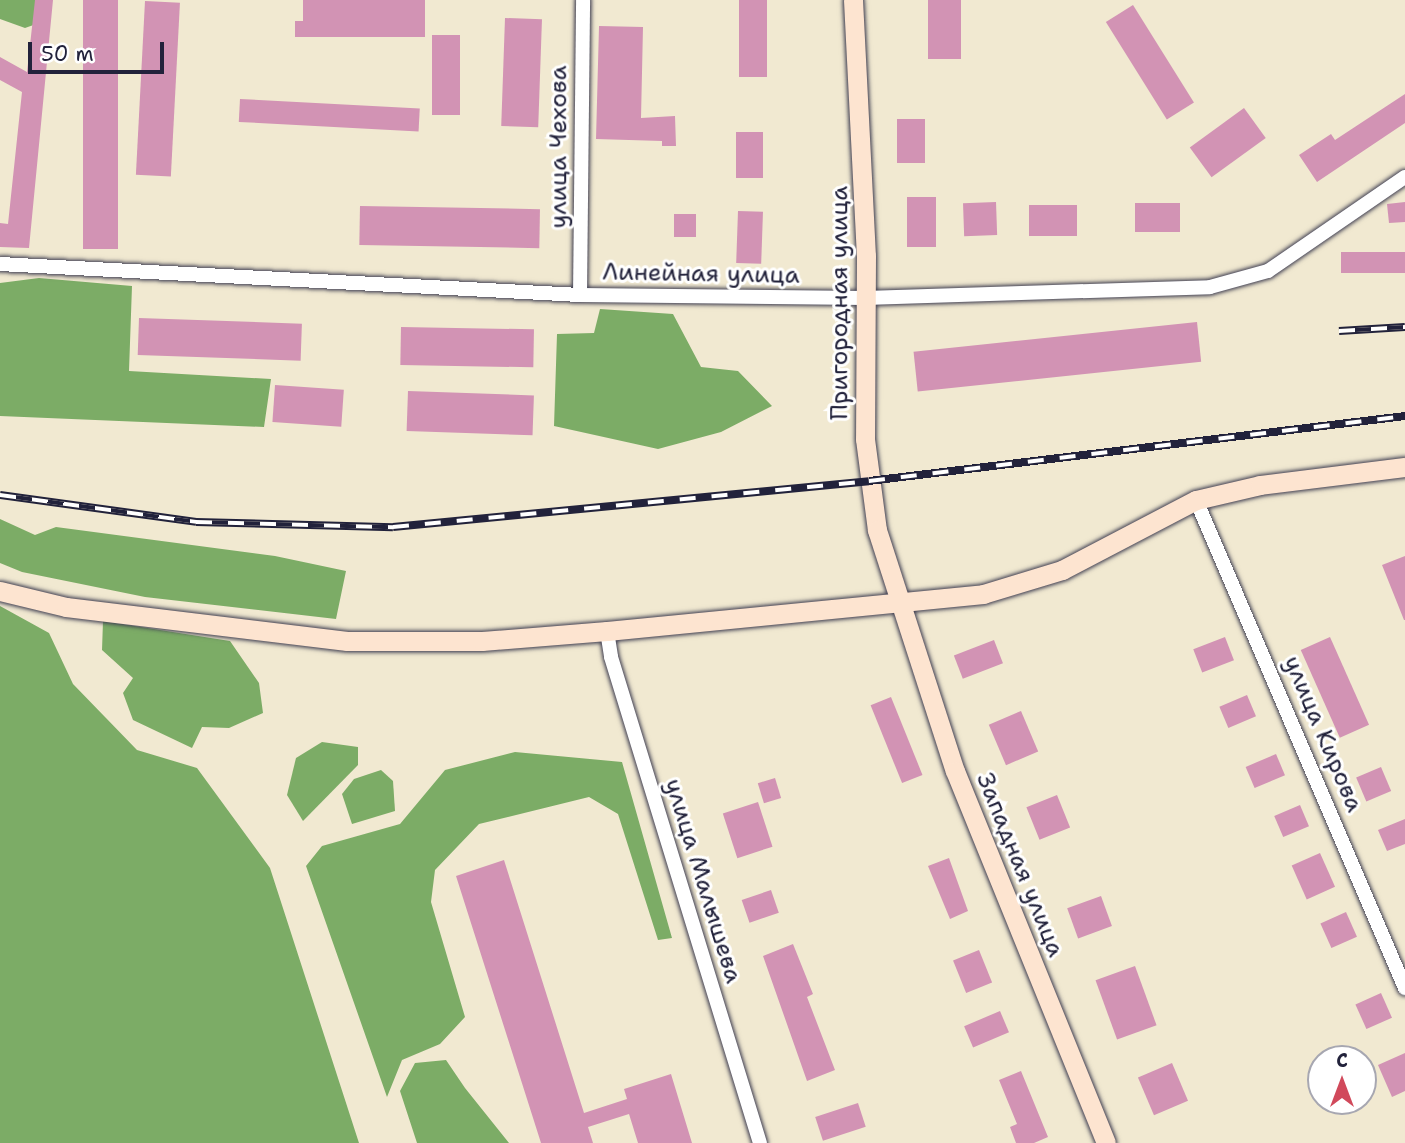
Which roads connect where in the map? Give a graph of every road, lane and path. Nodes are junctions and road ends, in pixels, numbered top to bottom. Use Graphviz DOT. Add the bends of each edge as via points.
graph roads {
  1 [pos="583,0"];
  2 [pos="853,0"];
  3 [pos="1405,177"];
  4 [pos="0,264"];
  5 [pos="580,295"];
  6 [pos="865,298"];
  7 [pos="1405,467"];
  8 [pos="1196,500"];
  9 [pos="0,591"];
  10 [pos="899,602"];
  11 [pos="607,631"];
  12 [pos="1405,988"];
  13 [pos="760,1143"];
  14 [pos="1106,1143"];
  1 -- 5 [label="street, улица Чехова"];
  2 -- 6 [label="main road, Пригородная улица"];
  3 -- 6 [label="street, Линейная улица" via="1268,271 1210,287"];
  4 -- 5 [label="street, Линейная улица"];
  5 -- 6 [label="street, Линейная улица"];
  6 -- 10 [label="main road, Пригородная улица" via="869,481 877,530"];
  7 -- 8 [label="main road" via="1260,485"];
  8 -- 10 [label="main road" via="1062,570 1017,586"];
  8 -- 12 [label="street, улица Кирова"];
  9 -- 11 [label="main road" via="66,607 346,641 482,641"];
  10 -- 11 [label="main road"];
  10 -- 14 [label="main road, Западная улица" via="955,771"];
  11 -- 13 [label="street, улица Малышева" via="611,657"];
}
